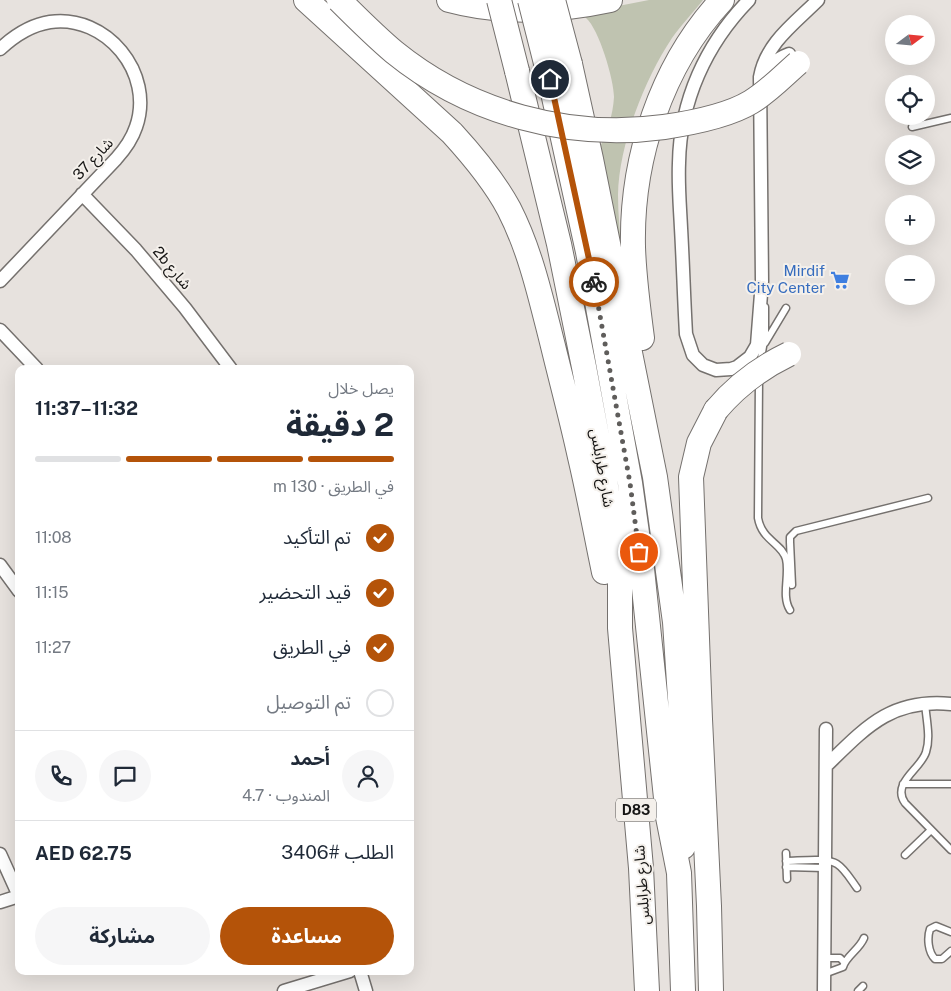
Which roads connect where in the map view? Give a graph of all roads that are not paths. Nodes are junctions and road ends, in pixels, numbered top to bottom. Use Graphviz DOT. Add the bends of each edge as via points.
graph roads {
  1 [pos="306,0"];
  2 [pos="339,0"];
  3 [pos="449,0"];
  4 [pos="499,0"];
  5 [pos="530,0"];
  6 [pos="553,0"];
  7 [pos="610,0"];
  8 [pos="722,0"];
  9 [pos="749,0"];
  10 [pos="818,0"];
  11 [pos="0,49"];
  12 [pos="795,61"];
  13 [pos="951,118"];
  14 [pos="912,127"];
  15 [pos="82,194"];
  16 [pos="762,231"];
  17 [pos="0,281"];
  18 [pos="762,281"];
  19 [pos="786,308"];
  20 [pos="0,330"];
  21 [pos="763,346"];
  22 [pos="789,354"];
  23 [pos="33,365"];
  24 [pos="228,365"];
  25 [pos="655,477"];
  26 [pos="928,498"];
  27 [pos="0,565"];
  28 [pos="15,586"];
  29 [pos="792,586"];
  30 [pos="790,610"];
  31 [pos="620,628"];
  32 [pos="925,704"];
  33 [pos="951,704"];
  34 [pos="826,729"];
  35 [pos="826,766"];
  36 [pos="903,784"];
  37 [pos="951,784"];
  38 [pos="931,830"];
  39 [pos="951,850"];
  40 [pos="786,853"];
  41 [pos="0,854"];
  42 [pos="904,856"];
  43 [pos="786,864"];
  44 [pos="824,864"];
  45 [pos="680,873"];
  46 [pos="787,879"];
  47 [pos="15,887"];
  48 [pos="857,888"];
  49 [pos="15,897"];
  50 [pos="0,902"];
  51 [pos="951,932"];
  52 [pos="864,938"];
  53 [pos="951,951"];
  54 [pos="824,958"];
  55 [pos="844,962"];
  56 [pos="824,974"];
  57 [pos="337,975"];
  58 [pos="361,975"];
  59 [pos="284,991"];
  60 [pos="366,991"];
  61 [pos="647,991"];
  62 [pos="683,991"];
  63 [pos="711,991"];
  64 [pos="824,991"];
  1 -- 31 [label="highway" via="452,134 492,182 508,208 530,259 541,296"];
  2 -- 12 [label="highway, bridge" via="395,52 431,78 510,115 549,125 620,130 677,125 733,110 758,97"];
  3 -- 7 [label="highway" via="530,8 573,7"];
  4 -- 31 [label="highway, شارع طرابلس / D83, bridge" via="559,244 604,473 620,575"];
  5 -- 45 [label="highway, شارع طرابلس / D83, bridge" via="588,252 628,474 642,569 668,817"];
  6 -- 25 [label="highway, bridge" via="597,188"];
  8 -- 25 [label="highway" via="691,40 661,96 643,152 634,201 634,271"];
  9 -- 18 [label="street" via="720,35 699,72 686,109 681,139 679,186 686,334 692,355 716,370 730,369 743,363 755,351 759,338"];
  10 -- 16 [label="street" via="776,41 761,69"];
  11 -- 15 [label="street, شارع 37" via="31,27 50,22 70,22 89,27 107,37 122,50 132,67 139,86 137,126 129,144"];
  12 -- 16 [label="street" via="776,60 770,69 766,206"];
  13 -- 14 [label="lane"];
  15 -- 17 [label="street, شارع 37"];
  15 -- 24 [label="street, 2b شارع" via="136,250"];
  16 -- 18 [label="street"];
  18 -- 21 [label="lane" via="766,313"];
  19 -- 21 [label="lane"];
  20 -- 23 [label="street"];
  21 -- 30 [label="lane" via="758,518 764,534 785,556 786,601"];
  22 -- 63 [label="highway, bridge" via="749,377 716,410 699,443 690,477"];
  25 -- 45 [label="highway" via="675,622 681,698 685,815"];
  26 -- 29 [label="lane" via="796,531 790,537"];
  27 -- 28 [label="street"];
  31 -- 61 [label="highway, شارع طرابلس / D83" via="641,868"];
  32 -- 33 [label="street"];
  32 -- 35 [label="street" via="899,709 875,721"];
  32 -- 36 [label="lane" via="926,754"];
  34 -- 35 [label="street"];
  35 -- 44 [label="street"];
  36 -- 37 [label="lane"];
  36 -- 38 [label="lane" via="903,799"];
  38 -- 39 [label="lane"];
  38 -- 42 [label="lane"];
  40 -- 43 [label="lane"];
  41 -- 47 [label="street"];
  43 -- 44 [label="lane"];
  43 -- 46 [label="lane"];
  44 -- 48 [label="lane" via="829,860 838,864"];
  44 -- 54 [label="street"];
  45 -- 62 [label="highway, شارع طرابلس / D83"];
  49 -- 50 [label="street"];
  51 -- 53 [label="lane" via="936,926 930,929 928,936 931,954 935,958 942,959"];
  52 -- 55 [label="lane" via="856,952"];
  54 -- 55 [label="lane" via="840,958"];
  54 -- 56 [label="street"];
  55 -- 56 [label="lane" via="841,969"];
  56 -- 64 [label="street"];
  57 -- 59 [label="street"];
  58 -- 60 [label="street"];
}
